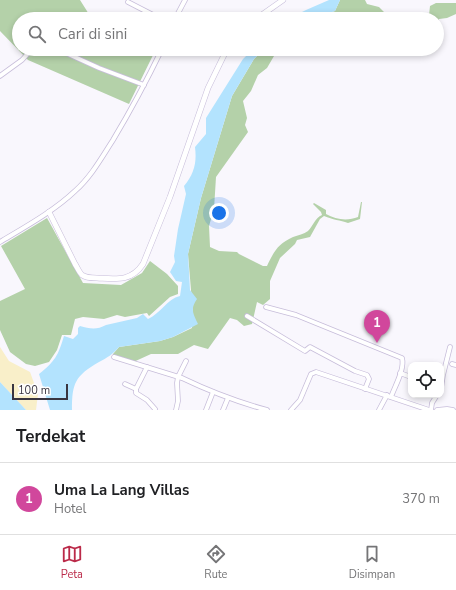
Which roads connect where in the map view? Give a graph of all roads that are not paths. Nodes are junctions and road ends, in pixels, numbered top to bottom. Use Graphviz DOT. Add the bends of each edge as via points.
graph roads {
  1 [pos="185,0"];
  2 [pos="283,0"];
  3 [pos="128,2"];
  4 [pos="147,12"];
  5 [pos="179,12"];
  6 [pos="266,12"];
  7 [pos="26,56"];
  8 [pos="73,56"];
  9 [pos="158,56"];
  10 [pos="224,56"];
  11 [pos="0,76"];
  12 [pos="144,85"];
  13 [pos="49,212"];
  14 [pos="0,242"];
  15 [pos="266,307"];
  16 [pos="247,316"];
  17 [pos="450,347"];
  18 [pos="114,357"];
  19 [pos="186,361"];
  20 [pos="147,367"];
  21 [pos="444,371"];
  22 [pos="400,372"];
  23 [pos="408,375"];
  24 [pos="178,377"];
  25 [pos="125,384"];
  26 [pos="136,389"];
  27 [pos="365,389"];
  28 [pos="213,392"];
  29 [pos="389,396"];
  30 [pos="228,398"];
  31 [pos="435,398"];
  32 [pos="251,408"];
  33 [pos="155,409"];
  34 [pos="176,410"];
  35 [pos="206,410"];
  36 [pos="223,410"];
  37 [pos="267,410"];
  38 [pos="291,410"];
  39 [pos="379,410"];
  40 [pos="428,410"];
  41 [pos="437,410"];
  42 [pos="453,410"];
  1 -- 5 [label="street"];
  2 -- 6 [label="street"];
  3 -- 4 [label="street"];
  7 -- 11 [label="street"];
  8 -- 12 [label="street"];
  9 -- 12 [label="street"];
  10 -- 13 [label="street" via="208,88 170,197 138,272 118,279 84,276 75,264"];
  12 -- 13 [label="street" via="89,175 76,190"];
  13 -- 14 [label="street"];
  15 -- 22 [label="street" via="296,315 402,358"];
  16 -- 27 [label="street" via="306,351 310,347 367,375 369,379"];
  17 -- 21 [label="street"];
  18 -- 20 [label="street"];
  19 -- 24 [label="street"];
  20 -- 24 [label="street"];
  20 -- 26 [label="street"];
  22 -- 23 [label="street"];
  22 -- 29 [label="street"];
  24 -- 28 [label="street"];
  24 -- 34 [label="street"];
  25 -- 26 [label="street"];
  26 -- 33 [label="street" via="137,394 148,400"];
  27 -- 29 [label="street"];
  27 -- 38 [label="street" via="313,372 300,400"];
  28 -- 30 [label="street"];
  28 -- 35 [label="street"];
  29 -- 39 [label="street"];
  29 -- 40 [label="street"];
  30 -- 32 [label="street"];
  30 -- 36 [label="street"];
  31 -- 40 [label="street"];
  32 -- 37 [label="street"];
  41 -- 42 [label="street"];
}
